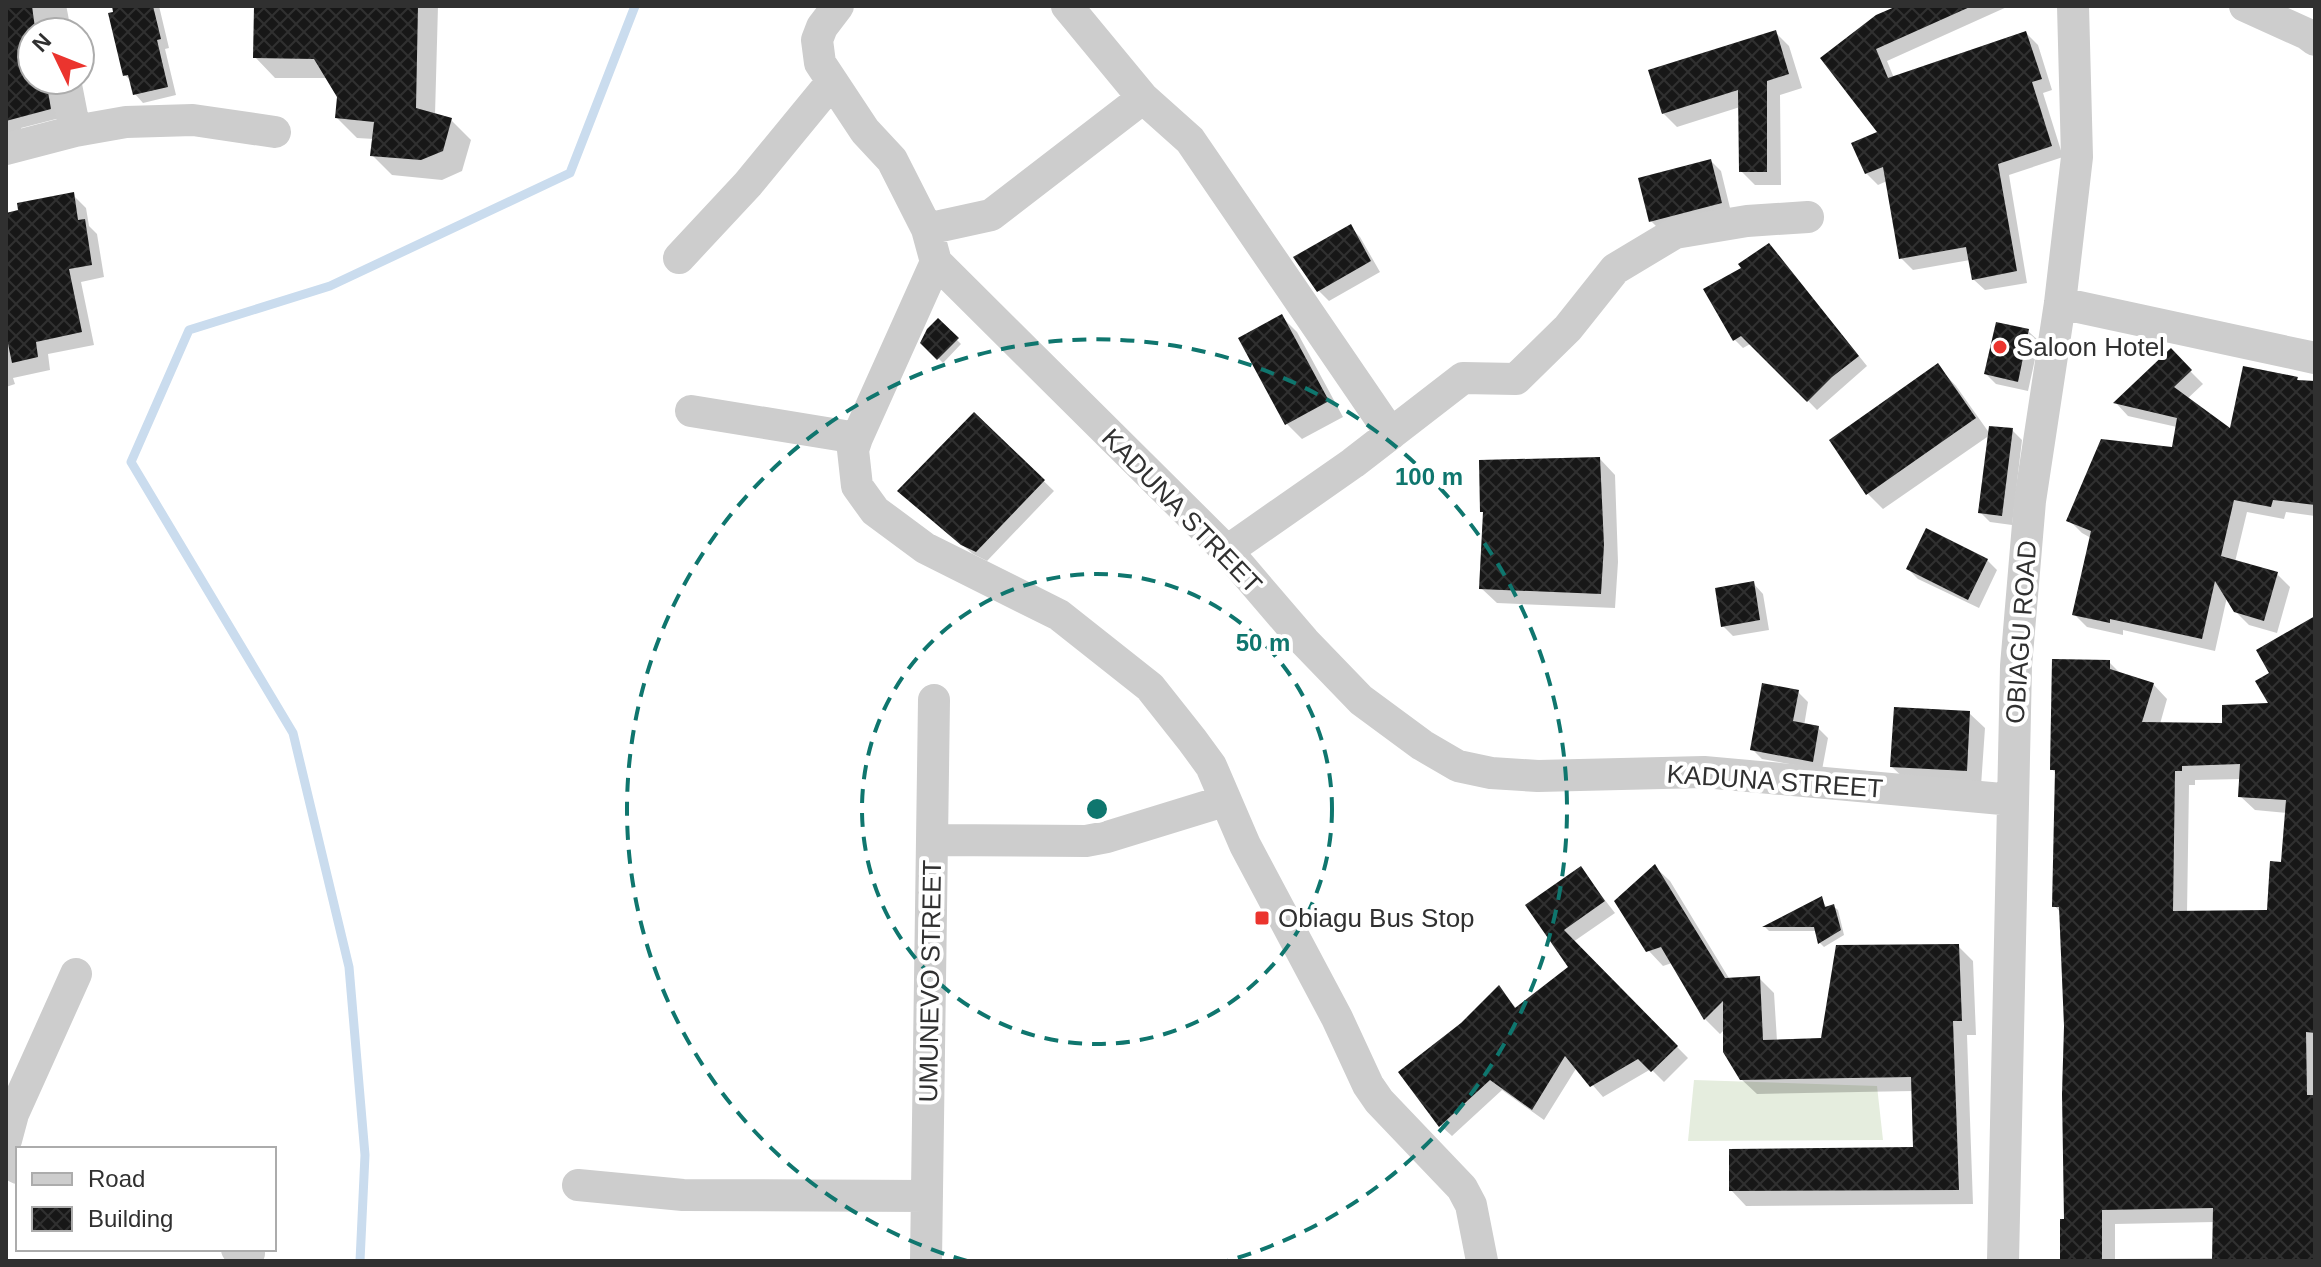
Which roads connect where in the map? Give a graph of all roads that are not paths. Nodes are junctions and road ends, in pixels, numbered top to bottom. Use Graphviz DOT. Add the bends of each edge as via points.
graph roads {
  1 [pos="838,6"];
  2 [pos="1067,6"];
  3 [pos="2073,6"];
  4 [pos="2245,6"];
  5 [pos="2315,40"];
  6 [pos="831,83"];
  7 [pos="68,96"];
  8 [pos="1143,98"];
  9 [pos="75,131"];
  10 [pos="275,132"];
  11 [pos="6,149"];
  12 [pos="1808,217"];
  13 [pos="927,229"];
  14 [pos="679,258"];
  15 [pos="936,262"];
  16 [pos="2060,303"];
  17 [pos="2315,358"];
  18 [pos="691,411"];
  19 [pos="1391,434"];
  20 [pos="857,438"];
  21 [pos="1227,551"];
  22 [pos="934,700"];
  23 [pos="2013,800"];
  24 [pos="1224,801"];
  25 [pos="932,840"];
  26 [pos="76,974"];
  27 [pos="6,1140"];
  28 [pos="578,1185"];
  29 [pos="927,1196"];
  30 [pos="926,1261"];
  31 [pos="1482,1261"];
  32 [pos="2003,1261"];
  1 -- 6 [label="street, KADUNA STREET" via="817,40 820,63"];
  2 -- 8 [label="street"];
  3 -- 16 [label="street, OBIAGU ROAD" via="2077,157"];
  4 -- 5 [label="street"];
  6 -- 13 [label="street, KADUNA STREET" via="892,160"];
  6 -- 14 [label="street"];
  7 -- 9 [label="street"];
  8 -- 13 [label="street" via="991,215"];
  8 -- 19 [label="street" via="1190,140"];
  9 -- 10 [label="street" via="126,122 193,120"];
  9 -- 11 [label="street"];
  12 -- 19 [label="street" via="1675,233 1615,269 1568,328 1516,379 1463,378"];
  13 -- 15 [label="street, KADUNA STREET"];
  15 -- 20 [label="street"];
  15 -- 21 [label="street, KADUNA STREET"];
  16 -- 17 [label="street"];
  16 -- 23 [label="street, OBIAGU ROAD" via="2030,501 2016,666"];
  18 -- 20 [label="street"];
  19 -- 21 [label="street"];
  20 -- 24 [label="street" via="857,486 875,511 925,548 1059,615 1150,687 1211,766"];
  21 -- 23 [label="street, KADUNA STREET" via="1361,700 1458,766 1538,776 1704,772"];
  22 -- 25 [label="street, UMUNEVO STREET"];
  23 -- 32 [label="street, OBIAGU ROAD"];
  24 -- 25 [label="street" via="1086,841"];
  24 -- 31 [label="street" via="1368,1085 1462,1188 1471,1205"];
  25 -- 29 [label="street, UMUNEVO STREET"];
  26 -- 27 [label="street"];
  28 -- 29 [label="street" via="683,1195"];
  29 -- 30 [label="street, UMUNEVO STREET"];
}
